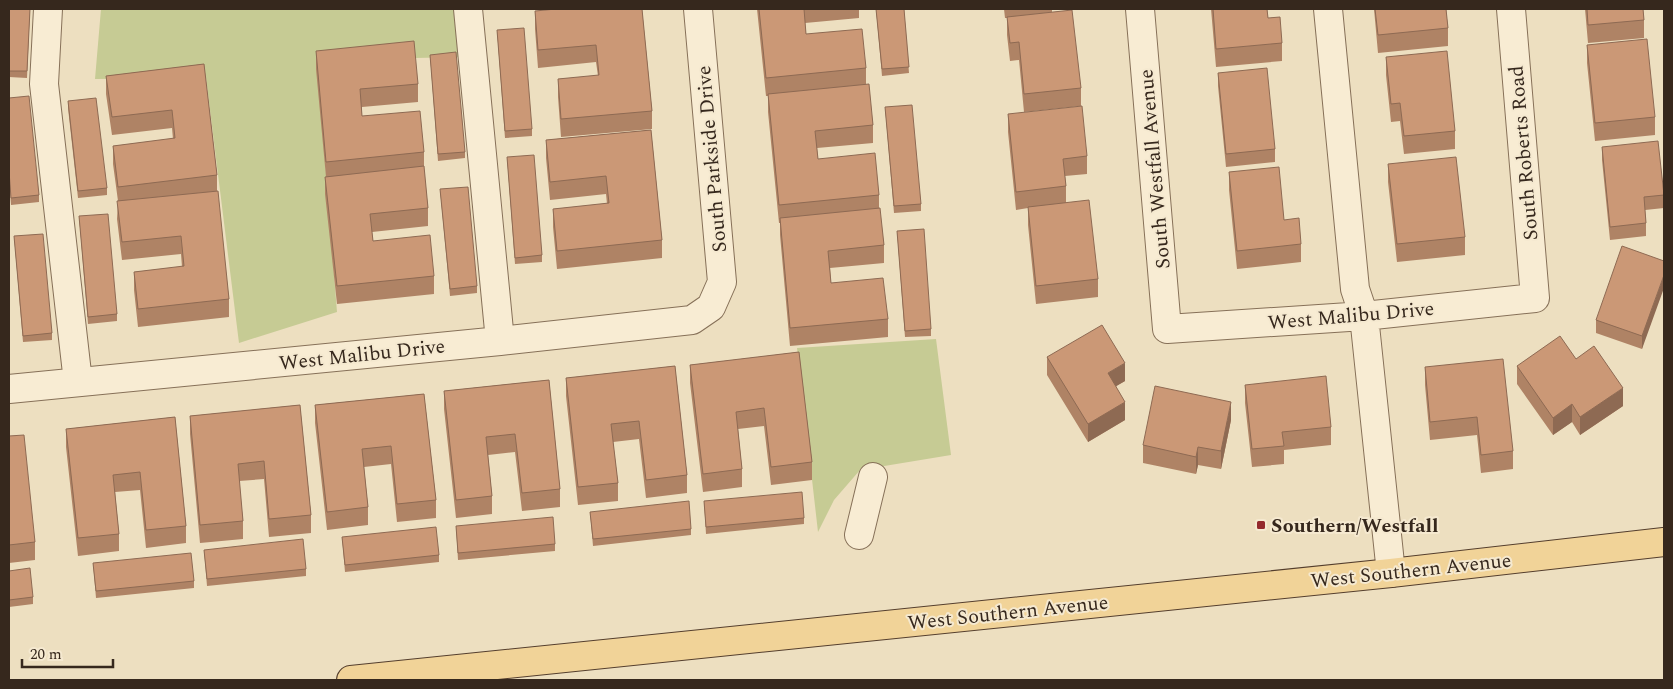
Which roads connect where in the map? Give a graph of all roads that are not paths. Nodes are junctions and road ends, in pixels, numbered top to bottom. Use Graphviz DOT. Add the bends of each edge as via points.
graph roads {
  1 [pos="48,9"];
  2 [pos="468,9"];
  3 [pos="698,9"];
  4 [pos="1140,9"];
  5 [pos="1328,9"];
  6 [pos="1512,9"];
  7 [pos="1535,298"];
  8 [pos="711,307"];
  9 [pos="1364,316"];
  10 [pos="1167,329"];
  11 [pos="500,341"];
  12 [pos="78,382"];
  13 [pos="9,390"];
  14 [pos="873,477"];
  15 [pos="859,535"];
  16 [pos="1664,542"];
  17 [pos="1391,573"];
  18 [pos="351,680"];
  1 -- 12 [label="street" via="44,84"];
  2 -- 11 [label="street"];
  3 -- 8 [label="street, South Parkside Drive" via="722,282"];
  4 -- 10 [label="street, South Westfall Avenue"];
  5 -- 9 [label="street" via="1355,289"];
  6 -- 7 [label="street, South Roberts Road"];
  7 -- 9 [label="street, West Malibu Drive"];
  8 -- 11 [label="street, West Malibu Drive" via="692,320"];
  9 -- 10 [label="street, West Malibu Drive"];
  9 -- 17 [label="street"];
  11 -- 12 [label="street, West Malibu Drive"];
  12 -- 13 [label="street, West Malibu Drive"];
  14 -- 15 [label="street"];
  16 -- 17 [label="main road, West Southern Avenue"];
  17 -- 18 [label="main road, West Southern Avenue"];
}
